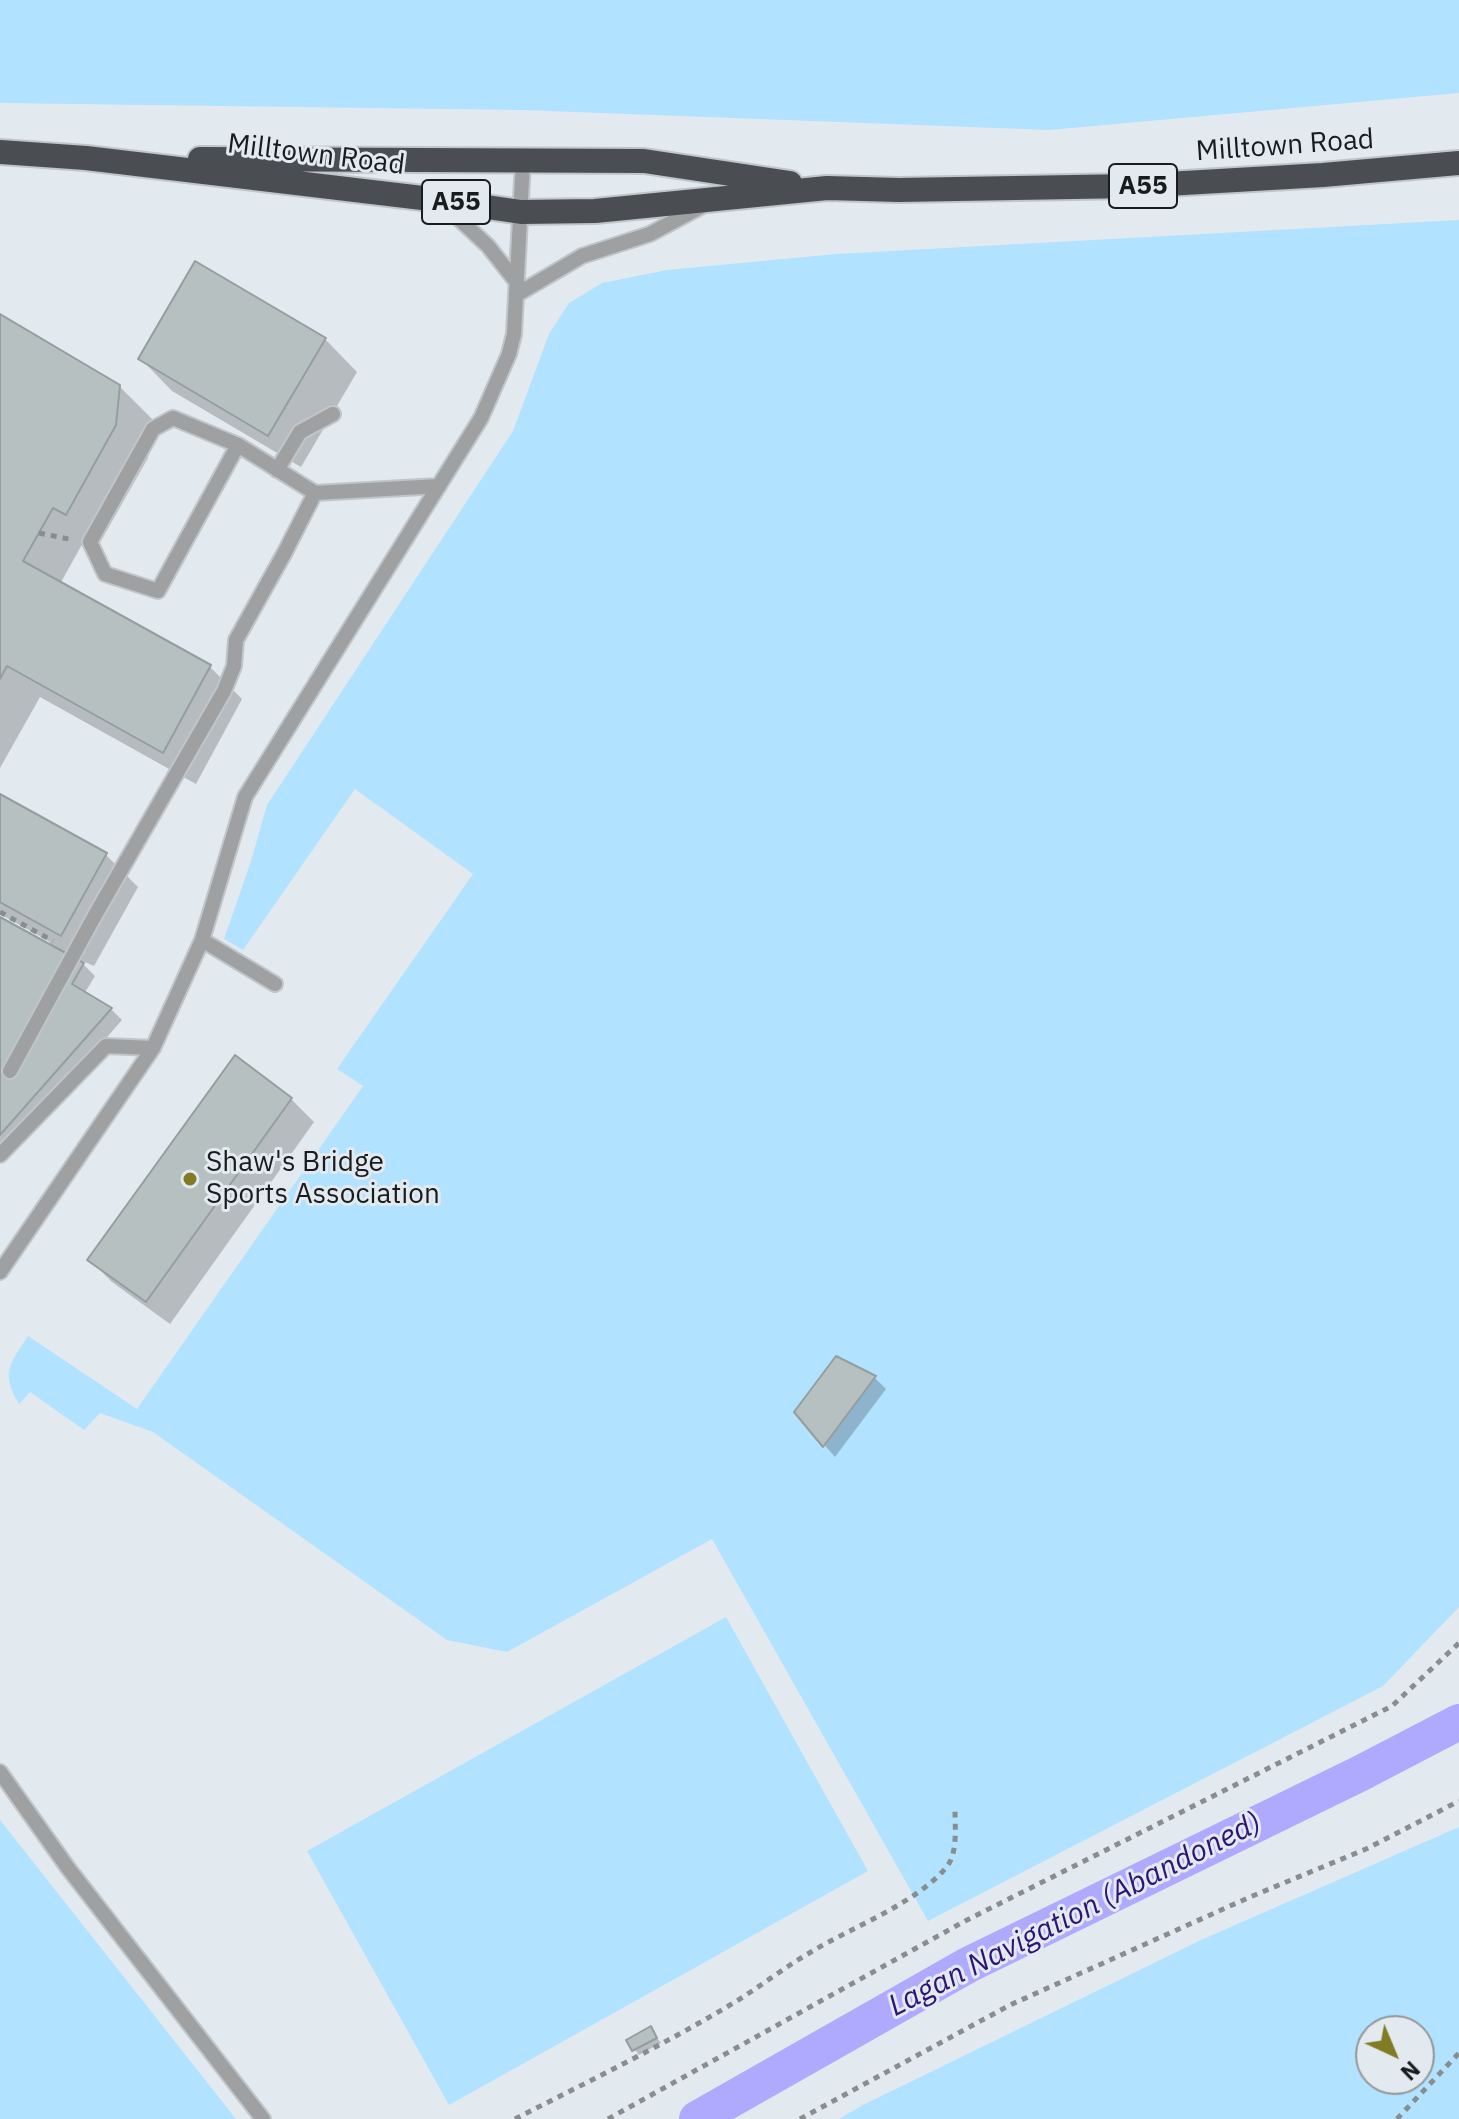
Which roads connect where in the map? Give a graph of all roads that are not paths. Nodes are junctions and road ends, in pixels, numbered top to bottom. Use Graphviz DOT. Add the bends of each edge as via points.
graph roads {
  1 [pos="0,152"];
  2 [pos="86,158"];
  3 [pos="523,160"];
  4 [pos="1459,163"];
  5 [pos="827,188"];
  6 [pos="715,199"];
  7 [pos="439,200"];
  8 [pos="521,212"];
  9 [pos="517,289"];
  10 [pos="333,414"];
  11 [pos="238,445"];
  12 [pos="277,470"];
  13 [pos="439,486"];
  14 [pos="315,493"];
  15 [pos="202,940"];
  16 [pos="275,984"];
  17 [pos="153,1048"];
  18 [pos="10,1071"];
  19 [pos="0,1155"];
  20 [pos="0,1272"];
  21 [pos="0,1772"];
  22 [pos="263,2119"];
  1 -- 2 [label="highway, Milltown Road / A55"];
  2 -- 3 [label="highway, Milltown Road / A55"];
  2 -- 7 [label="highway, Milltown Road / A55"];
  3 -- 5 [label="highway, Milltown Road / A55" via="644,161"];
  3 -- 8 [label="lane"];
  4 -- 5 [label="highway, Milltown Road / A55" via="1132,186"];
  5 -- 6 [label="highway, Milltown Road / A55"];
  6 -- 8 [label="highway, Milltown Road / A55"];
  6 -- 9 [label="lane" via="650,234 582,256"];
  7 -- 8 [label="highway, Milltown Road / A55"];
  7 -- 9 [label="lane" via="488,246"];
  8 -- 9 [label="lane"];
  9 -- 13 [label="lane" via="509,354 481,418"];
  10 -- 12 [label="lane" via="300,432"];
  11 -- 11 [label="lane" via="158,591 105,574 90,542 153,429 173,418"];
  11 -- 12 [label="lane"];
  12 -- 14 [label="lane"];
  13 -- 14 [label="lane"];
  13 -- 15 [label="lane" via="245,797"];
  14 -- 18 [label="lane" via="236,640 234,666 224,691"];
  15 -- 16 [label="lane"];
  15 -- 17 [label="lane"];
  17 -- 19 [label="lane" via="106,1046"];
  17 -- 20 [label="lane"];
  21 -- 22 [label="lane"];
}
